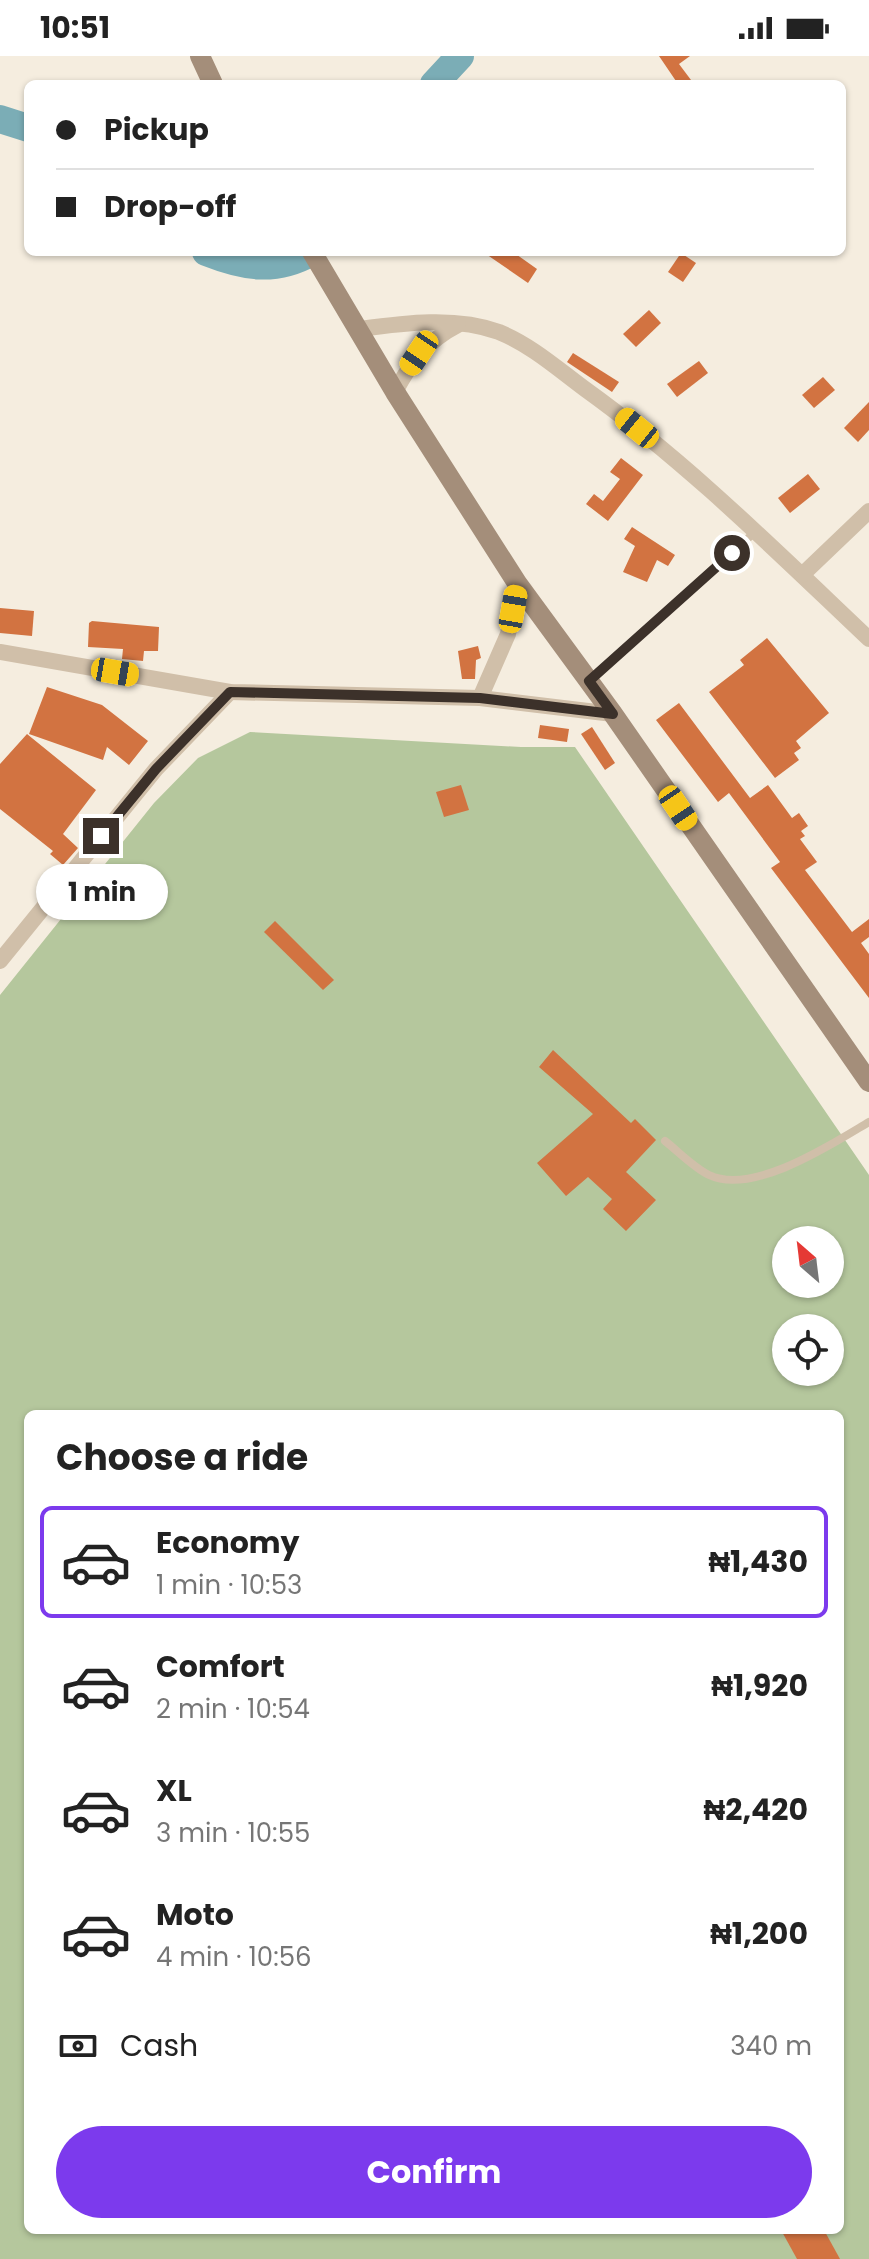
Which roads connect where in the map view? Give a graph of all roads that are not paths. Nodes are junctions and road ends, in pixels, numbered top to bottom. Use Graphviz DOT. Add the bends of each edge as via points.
graph roads {
  1 [pos="200,56"];
  2 [pos="211,80"];
  3 [pos="314,256"];
  4 [pos="461,324"];
  5 [pos="360,329"];
  6 [pos="395,392"];
  7 [pos="869,511"];
  8 [pos="755,531"];
  9 [pos="802,575"];
  10 [pos="517,583"];
  11 [pos="869,639"];
  12 [pos="0,652"];
  13 [pos="589,681"];
  14 [pos="230,692"];
  15 [pos="480,698"];
  16 [pos="613,714"];
  17 [pos="3,950"];
  18 [pos="869,1082"];
  19 [pos="869,1122"];
  20 [pos="665,1141"];
  1 -- 2 [label="main road"];
  3 -- 5 [label="main road"];
  4 -- 5 [label="street"];
  4 -- 6 [label="street" via="419,353"];
  4 -- 8 [label="street" via="497,331 522,343 697,476"];
  5 -- 6 [label="main road"];
  6 -- 10 [label="main road"];
  7 -- 9 [label="street"];
  8 -- 9 [label="street"];
  8 -- 13 [label="lane"];
  9 -- 11 [label="street"];
  10 -- 13 [label="main road"];
  10 -- 15 [label="street" via="508,634"];
  12 -- 14 [label="street"];
  13 -- 16 [label="main road"];
  14 -- 15 [label="street"];
  14 -- 17 [label="street" via="156,769"];
  15 -- 16 [label="street"];
  16 -- 18 [label="main road"];
  19 -- 20 [label="lane" via="798,1161 734,1179 709,1175"];
}
